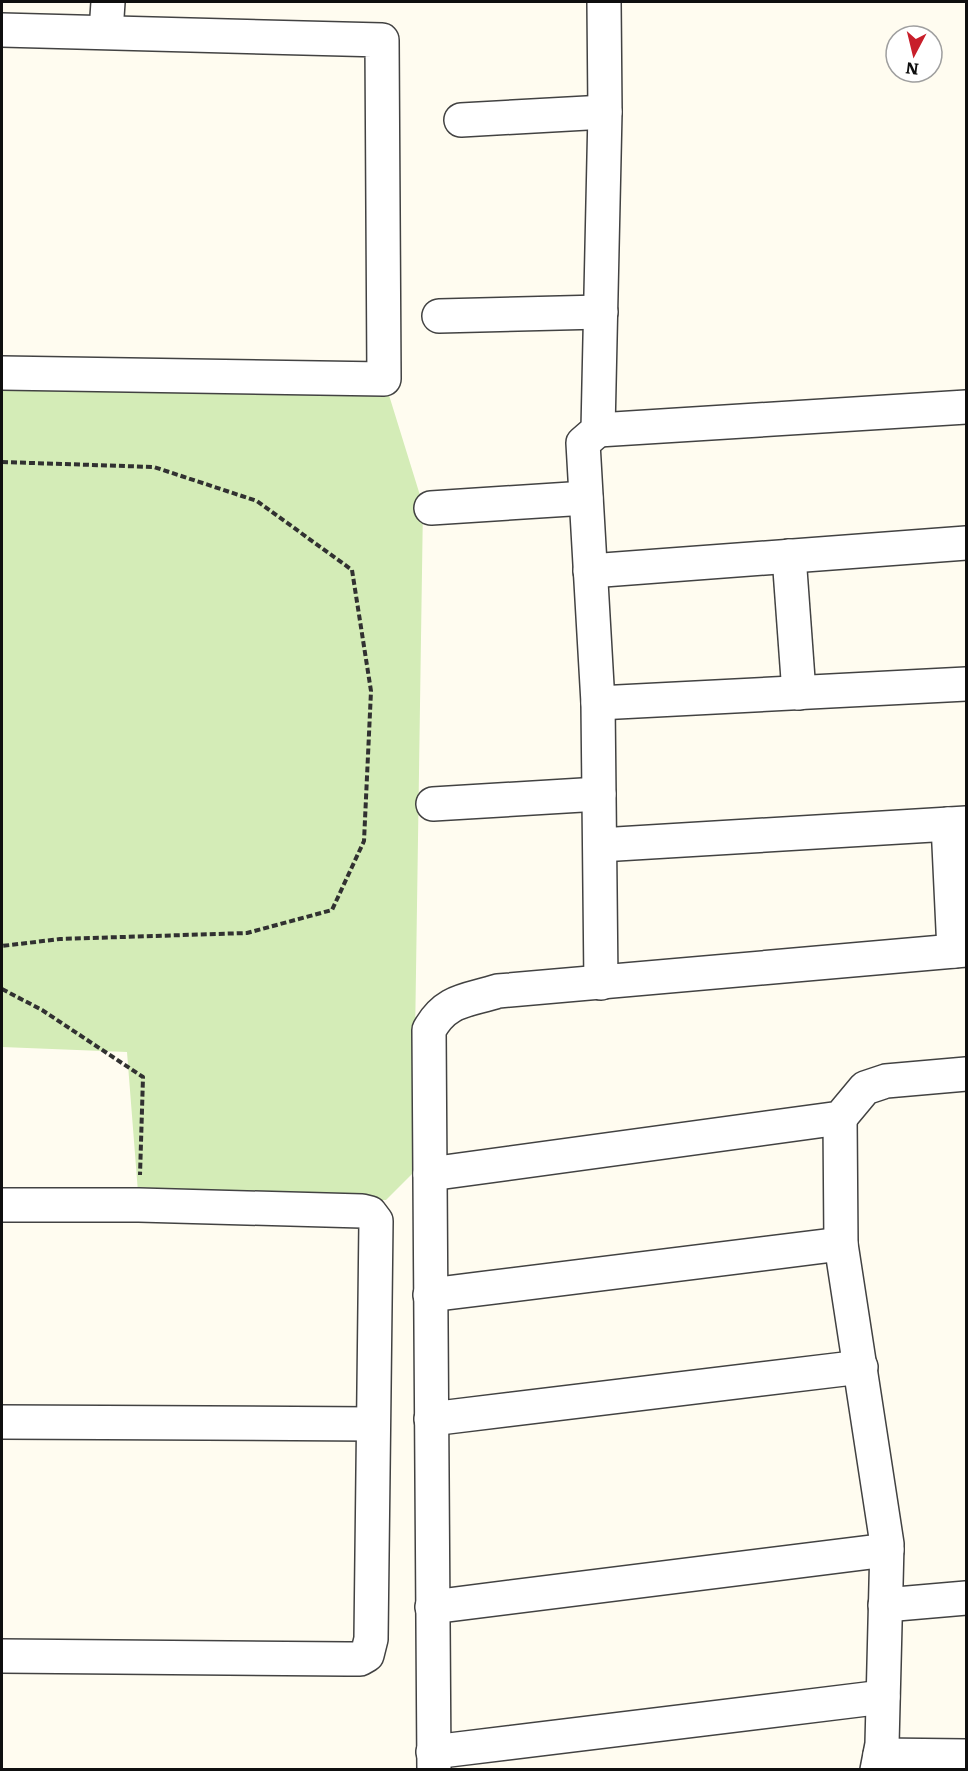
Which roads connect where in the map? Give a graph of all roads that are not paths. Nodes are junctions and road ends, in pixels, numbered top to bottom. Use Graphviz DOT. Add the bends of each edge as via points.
graph roads {
  1 [pos="604,2"];
  2 [pos="107,17"];
  3 [pos="2,30"];
  4 [pos="604,112"];
  5 [pos="461,120"];
  6 [pos="601,312"];
  7 [pos="439,316"];
  8 [pos="2,373"];
  9 [pos="966,407"];
  10 [pos="598,430"];
  11 [pos="586,498"];
  12 [pos="430,508"];
  13 [pos="966,543"];
  14 [pos="789,556"];
  15 [pos="590,571"];
  16 [pos="966,684"];
  17 [pos="799,693"];
  18 [pos="598,703"];
  19 [pos="599,794"];
  20 [pos="434,804"];
  21 [pos="957,824"];
  22 [pos="600,845"];
  23 [pos="960,950"];
  24 [pos="602,983"];
  25 [pos="966,1074"];
  26 [pos="840,1118"];
  27 [pos="429,1174"];
  28 [pos="2,1205"];
  29 [pos="841,1244"];
  30 [pos="430,1295"];
  31 [pos="861,1368"];
  32 [pos="431,1419"];
  33 [pos="2,1422"];
  34 [pos="373,1424"];
  35 [pos="887,1550"];
  36 [pos="966,1598"];
  37 [pos="885,1605"];
  38 [pos="432,1607"];
  39 [pos="2,1656"];
  40 [pos="883,1697"];
  41 [pos="966,1756"];
  42 [pos="434,1761"];
  43 [pos="878,1762"];
  1 -- 4 [label="street"];
  2 -- 3 [label="street"];
  2 -- 8 [label="street" via="382,40 384,379"];
  4 -- 5 [label="street"];
  4 -- 6 [label="street"];
  6 -- 7 [label="street"];
  6 -- 10 [label="street"];
  9 -- 10 [label="street"];
  10 -- 11 [label="street" via="583,443"];
  11 -- 12 [label="street"];
  11 -- 15 [label="street"];
  13 -- 14 [label="street"];
  14 -- 15 [label="street"];
  14 -- 17 [label="street"];
  15 -- 18 [label="street"];
  16 -- 17 [label="street"];
  17 -- 18 [label="street"];
  18 -- 19 [label="street"];
  19 -- 20 [label="street"];
  19 -- 22 [label="street"];
  21 -- 22 [label="street"];
  21 -- 23 [label="street"];
  22 -- 24 [label="street"];
  23 -- 24 [label="street"];
  24 -- 27 [label="street" via="498,991 448,1006 437,1016 429,1030"];
  25 -- 26 [label="street" via="886,1081 865,1088"];
  26 -- 27 [label="street"];
  26 -- 29 [label="street"];
  27 -- 30 [label="street"];
  28 -- 34 [label="street" via="370,1213 376,1221"];
  29 -- 30 [label="street"];
  29 -- 31 [label="street"];
  30 -- 32 [label="street"];
  31 -- 32 [label="street"];
  31 -- 35 [label="street"];
  32 -- 38 [label="street"];
  33 -- 34 [label="street"];
  34 -- 39 [label="street" via="367,1655 360,1659"];
  35 -- 37 [label="street"];
  35 -- 38 [label="street"];
  36 -- 37 [label="street"];
  37 -- 40 [label="street"];
  38 -- 42 [label="street"];
  40 -- 42 [label="street"];
  40 -- 43 [label="street"];
  41 -- 43 [label="street"];
}
